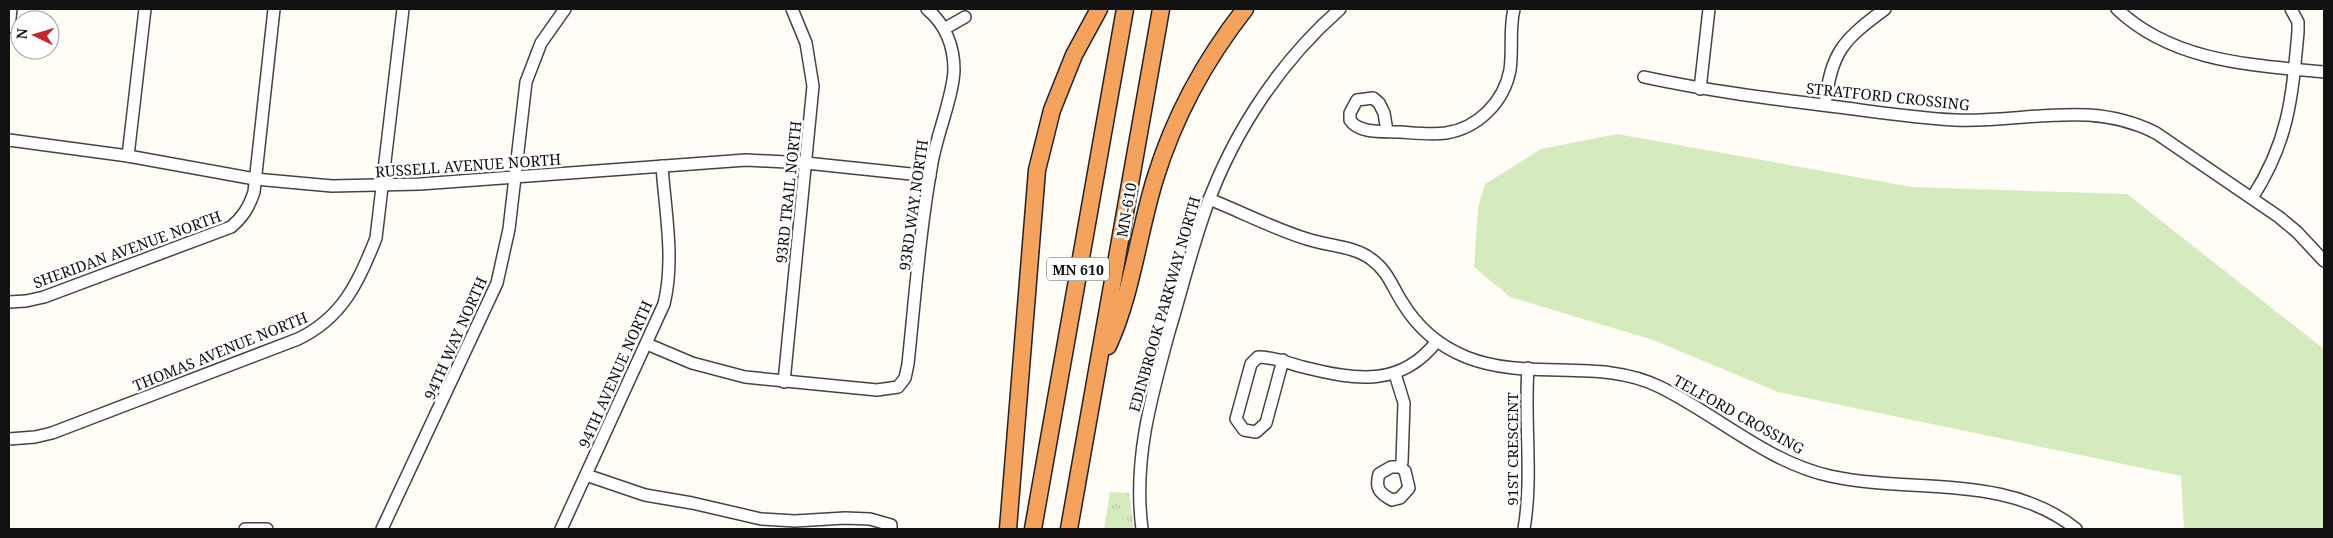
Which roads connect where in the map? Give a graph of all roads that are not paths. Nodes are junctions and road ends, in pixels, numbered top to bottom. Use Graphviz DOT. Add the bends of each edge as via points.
graph roads {
  1 [pos="11,9"];
  2 [pos="145,9"];
  3 [pos="274,9"];
  4 [pos="403,9"];
  5 [pos="564,9"];
  6 [pos="794,9"];
  7 [pos="927,9"];
  8 [pos="1124,9"];
  9 [pos="1161,9"];
  10 [pos="1245,9"];
  11 [pos="1340,9"];
  12 [pos="1514,9"];
  13 [pos="1709,9"];
  14 [pos="1886,9"];
  15 [pos="2117,9"];
  16 [pos="2291,9"];
  17 [pos="1097,13"];
  18 [pos="965,17"];
  19 [pos="9,27"];
  20 [pos="944,29"];
  21 [pos="2295,69"];
  22 [pos="2324,72"];
  23 [pos="1644,77"];
  24 [pos="1700,88"];
  25 [pos="1824,105"];
  26 [pos="1387,131"];
  27 [pos="9,140"];
  28 [pos="128,156"];
  29 [pos="806,163"];
  30 [pos="662,166"];
  31 [pos="930,176"];
  32 [pos="514,177"];
  33 [pos="255,179"];
  34 [pos="382,186"];
  35 [pos="2252,198"];
  36 [pos="1210,199"];
  37 [pos="2324,262"];
  38 [pos="9,302"];
  39 [pos="1437,341"];
  40 [pos="647,344"];
  41 [pos="1283,360"];
  42 [pos="1098,366"];
  43 [pos="1528,368"];
  44 [pos="1395,374"];
  45 [pos="784,382"];
  46 [pos="9,439"];
  47 [pos="1400,467"];
  48 [pos="586,474"];
  49 [pos="761,524"];
  50 [pos="891,527"];
  51 [pos="245,529"];
  52 [pos="267,529"];
  53 [pos="382,529"];
  54 [pos="561,529"];
  55 [pos="1008,529"];
  56 [pos="1033,529"];
  57 [pos="1069,529"];
  58 [pos="1142,529"];
  59 [pos="1524,529"];
  60 [pos="2076,529"];
  1 -- 19 [label="street"];
  2 -- 28 [label="street"];
  3 -- 33 [label="street, SHERIDAN AVENUE NORTH"];
  4 -- 34 [label="street, THOMAS AVENUE NORTH"];
  5 -- 32 [label="street, 94TH WAY NORTH" via="541,43 526,82"];
  6 -- 29 [label="street, 93RD TRAIL NORTH" via="812,72"];
  7 -- 20 [label="street"];
  8 -- 56 [label="highway, MN 610"];
  9 -- 42 [label="highway, MN-610 / MN 610"];
  10 -- 42 [label="highway" via="1202,72 1174,128 1155,179 1119,321"];
  11 -- 36 [label="street, EDINBROOK PARKWAY NORTH" via="1297,54 1263,98 1236,141"];
  12 -- 26 [label="street" via="1506,84 1488,112 1462,129 1446,133"];
  13 -- 24 [label="street"];
  14 -- 25 [label="street" via="1843,44 1831,68"];
  15 -- 21 [label="street" via="2157,38 2200,55 2235,63"];
  16 -- 21 [label="street" via="2298,22"];
  17 -- 55 [label="highway" via="1074,55 1052,110 1037,170"];
  18 -- 20 [label="street"];
  20 -- 31 [label="street, 93RD WAY NORTH" via="953,54 954,71"];
  21 -- 22 [label="street"];
  21 -- 35 [label="street" via="2282,139"];
  23 -- 24 [label="street, STRATFORD CROSSING"];
  24 -- 25 [label="street, STRATFORD CROSSING"];
  25 -- 35 [label="street, STRATFORD CROSSING" via="1954,120 2080,113 2112,117 2156,133"];
  27 -- 28 [label="street, RUSSELL AVENUE NORTH"];
  28 -- 33 [label="street, RUSSELL AVENUE NORTH"];
  29 -- 30 [label="street, RUSSELL AVENUE NORTH" via="746,160"];
  29 -- 31 [label="street, RUSSELL AVENUE NORTH"];
  29 -- 45 [label="street, 93RD TRAIL NORTH"];
  30 -- 32 [label="street, RUSSELL AVENUE NORTH"];
  30 -- 40 [label="street, 94TH AVENUE NORTH" via="670,275 664,304"];
  31 -- 45 [label="street, 93RD WAY NORTH" via="905,378 898,386 877,390"];
  32 -- 34 [label="street, RUSSELL AVENUE NORTH"];
  32 -- 53 [label="street, 94TH WAY NORTH" via="509,229 497,283"];
  33 -- 34 [label="street, RUSSELL AVENUE NORTH" via="332,186"];
  33 -- 38 [label="street, SHERIDAN AVENUE NORTH" via="247,210 231,227 44,297"];
  34 -- 46 [label="street, THOMAS AVENUE NORTH" via="376,238 369,255 340,308 314,332 52,433 35,438"];
  35 -- 37 [label="street, STRATFORD CROSSING" via="2297,232"];
  36 -- 39 [label="street, TELFORD CROSSING" via="1305,239 1366,256 1383,270 1408,312"];
  36 -- 58 [label="street, EDINBROOK PARKWAY NORTH" via="1188,263 1144,427 1139,482"];
  39 -- 43 [label="street, TELFORD CROSSING" via="1477,361"];
  39 -- 44 [label="street" via="1422,358"];
  40 -- 45 [label="street" via="718,372"];
  40 -- 48 [label="street, 94TH AVENUE NORTH"];
  41 -- 41 [label="street" via="1266,424 1256,432 1244,430 1236,419 1251,364 1258,356"];
  41 -- 44 [label="street" via="1328,372 1367,377"];
  42 -- 57 [label="highway, MN-610 / MN 610"];
  43 -- 59 [label="street, 91ST CRESCENT" via="1529,482"];
  43 -- 60 [label="street, TELFORD CROSSING" via="1613,373 1637,378 1659,387 1802,467 1878,484 1940,487 2012,497 2049,511"];
  44 -- 47 [label="street" via="1404,403"];
  48 -- 49 [label="street" via="645,495 692,503"];
  48 -- 54 [label="street, 94TH AVENUE NORTH"];
  49 -- 50 [label="street" via="853,518"];
  51 -- 52 [label="street"];
}
